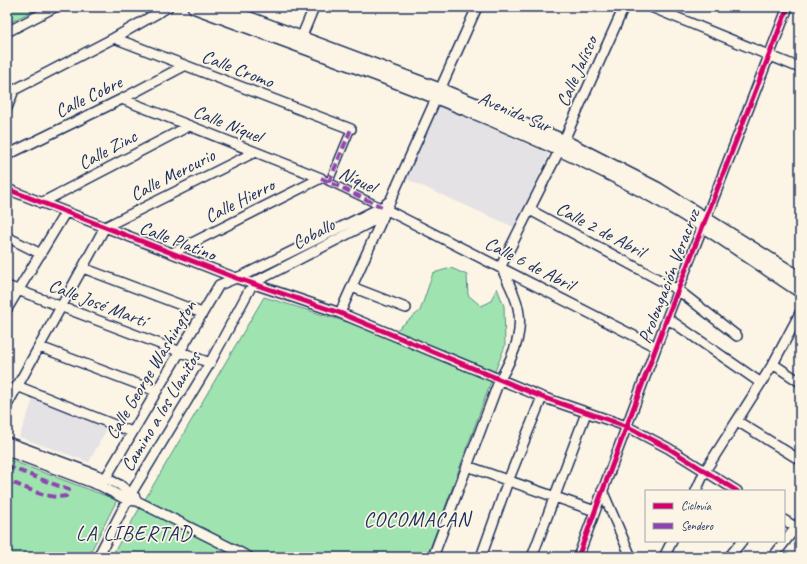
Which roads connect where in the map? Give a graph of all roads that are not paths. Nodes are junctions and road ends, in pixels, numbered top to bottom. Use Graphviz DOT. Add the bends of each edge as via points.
graph roads {
  1 [pos="56,7"];
  2 [pos="168,7"];
  3 [pos="194,7"];
  4 [pos="219,7"];
  5 [pos="314,7"];
  6 [pos="477,7"];
  7 [pos="624,7"];
  8 [pos="651,7"];
  9 [pos="788,7"];
  10 [pos="7,32"];
  11 [pos="114,38"];
  12 [pos="299,42"];
  13 [pos="769,56"];
  14 [pos="184,66"];
  15 [pos="800,68"];
  16 [pos="11,89"];
  17 [pos="440,94"];
  18 [pos="122,99"];
  19 [pos="7,108"];
  20 [pos="189,126"];
  21 [pos="351,130"];
  22 [pos="562,145"];
  23 [pos="255,152"];
  24 [pos="7,155"];
  25 [pos="325,180"];
  26 [pos="7,189"];
  27 [pos="41,203"];
  28 [pos="385,209"];
  29 [pos="530,210"];
  30 [pos="65,213"];
  31 [pos="373,221"];
  32 [pos="704,223"];
  33 [pos="105,227"];
  34 [pos="379,229"];
  35 [pos="7,237"];
  36 [pos="172,253"];
  37 [pos="41,254"];
  38 [pos="501,266"];
  39 [pos="83,268"];
  40 [pos="236,278"];
  41 [pos="800,278"];
  42 [pos="253,284"];
  43 [pos="7,286"];
  44 [pos="352,287"];
  45 [pos="18,290"];
  46 [pos="678,290"];
  47 [pos="800,291"];
  48 [pos="8,304"];
  49 [pos="61,306"];
  50 [pos="406,308"];
  51 [pos="202,313"];
  52 [pos="800,313"];
  53 [pos="340,314"];
  54 [pos="667,318"];
  55 [pos="737,336"];
  56 [pos="40,347"];
  57 [pos="656,347"];
  58 [pos="180,351"];
  59 [pos="210,363"];
  60 [pos="773,364"];
  61 [pos="499,381"];
  62 [pos="800,382"];
  63 [pos="761,383"];
  64 [pos="17,386"];
  65 [pos="156,391"];
  66 [pos="542,397"];
  67 [pos="7,405"];
  68 [pos="586,412"];
  69 [pos="737,421"];
  70 [pos="626,426"];
  71 [pos="132,432"];
  72 [pos="7,442"];
  73 [pos="7,451"];
  74 [pos="800,460"];
  75 [pos="467,466"];
  76 [pos="705,471"];
  77 [pos="508,481"];
  78 [pos="103,482"];
  79 [pos="602,490"];
  80 [pos="696,490"];
  81 [pos="735,490"];
  82 [pos="130,496"];
  83 [pos="554,497"];
  84 [pos="595,511"];
  85 [pos="785,520"];
  86 [pos="799,526"];
  87 [pos="672,542"];
  88 [pos="741,542"];
  89 [pos="98,557"];
  90 [pos="249,557"];
  91 [pos="433,557"];
  92 [pos="481,557"];
  93 [pos="532,557"];
  94 [pos="578,557"];
  95 [pos="631,557"];
  96 [pos="664,557"];
  97 [pos="730,557"];
  98 [pos="772,557"];
  1 -- 10 [label="street"];
  2 -- 11 [label="street"];
  3 -- 12 [label="main road, Avenida Sur"];
  4 -- 12 [label="main road, Avenida Sur"];
  5 -- 12 [label="street"];
  6 -- 17 [label="street"];
  7 -- 22 [label="street, Calle Jalisco"];
  8 -- 13 [label="street"];
  9 -- 13 [label="street, Prolongación Veracruz"];
  11 -- 14 [label="street, Calle Cromo"];
  11 -- 16 [label="street"];
  12 -- 17 [label="main road, Avenida Sur"];
  13 -- 15 [label="street"];
  13 -- 32 [label="street, Prolongación Veracruz"];
  14 -- 18 [label="street, Calle Cobre"];
  14 -- 21 [label="street, Calle Cromo"];
  16 -- 19 [label="street"];
  17 -- 22 [label="main road, Avenida Sur"];
  17 -- 28 [label="street" via="392,200"];
  18 -- 20 [label="street, Calle Níquel"];
  18 -- 24 [label="street, Calle Cobre"];
  20 -- 23 [label="street, Calle Níquel"];
  20 -- 27 [label="street, Calle Zinc"];
  21 -- 25 [label="street"];
  22 -- 29 [label="street, Calle Jalisco"];
  22 -- 32 [label="main road, Avenida Sur" via="658,189"];
  23 -- 25 [label="street, Calle Níquel"];
  23 -- 33 [label="street, Calle Mercurio"];
  25 -- 28 [label="street, Níquel"];
  25 -- 36 [label="street, Calle Hierro"];
  26 -- 27 [label="street, Calle Platino"];
  27 -- 30 [label="street, Calle Platino"];
  28 -- 31 [label="street, Coballo"];
  28 -- 34 [label="street"];
  28 -- 38 [label="street, Calle 6 de Abril"];
  28 -- 40 [label="street, Coballo"];
  29 -- 38 [label="street, Calle Jalisco"];
  29 -- 46 [label="street, Calle 2 de Abril"];
  30 -- 33 [label="street, Calle Platino"];
  30 -- 37 [label="street"];
  31 -- 34 [label="street"];
  31 -- 42 [label="street, Coballo"];
  32 -- 41 [label="main road, Avenida Sur"];
  32 -- 46 [label="street, Prolongación Veracruz"];
  32 -- 47 [label="main road, Avenida Sur"];
  33 -- 36 [label="street, Calle Platino"];
  33 -- 39 [label="street"];
  34 -- 44 [label="street"];
  35 -- 37 [label="street"];
  36 -- 40 [label="street, Calle Platino"];
  37 -- 45 [label="street"];
  38 -- 57 [label="street, Calle 6 de Abril"];
  38 -- 61 [label="street" via="514,295 521,324 518,342"];
  39 -- 49 [label="street"];
  39 -- 51 [label="street"];
  40 -- 42 [label="street, Calle Platino"];
  40 -- 51 [label="street, Calle George Washington" via="219,285"];
  42 -- 53 [label="street, Calle Platino"];
  42 -- 59 [label="street, Camino a los Llanitos"];
  43 -- 45 [label="street, Calle José Martí"];
  44 -- 50 [label="street"];
  44 -- 53 [label="street"];
  45 -- 48 [label="street"];
  45 -- 49 [label="street, Calle José Martí"];
  46 -- 54 [label="street, Prolongación Veracruz"];
  46 -- 55 [label="street, Calle 2 de Abril"];
  49 -- 56 [label="street"];
  49 -- 58 [label="street, Calle José Martí"];
  51 -- 58 [label="street, Calle George Washington"];
  52 -- 60 [label="street"];
  53 -- 61 [label="street, Calle Platino"];
  54 -- 57 [label="street, Prolongación Veracruz"];
  54 -- 63 [label="street"];
  56 -- 64 [label="street"];
  56 -- 65 [label="street"];
  57 -- 70 [label="street, Prolongación Veracruz"];
  58 -- 59 [label="street, Calle José Martí"];
  58 -- 65 [label="street, Calle George Washington"];
  59 -- 82 [label="street, Camino a los Llanitos"];
  60 -- 62 [label="street"];
  60 -- 63 [label="street"];
  61 -- 66 [label="street, Calle Platino"];
  61 -- 75 [label="street"];
  63 -- 69 [label="street"];
  64 -- 67 [label="street"];
  64 -- 71 [label="street"];
  65 -- 71 [label="street, Calle George Washington"];
  66 -- 68 [label="street, Calle Platino"];
  66 -- 77 [label="street"];
  68 -- 70 [label="street, Calle Platino"];
  68 -- 83 [label="street"];
  69 -- 74 [label="street"];
  69 -- 76 [label="street"];
  70 -- 76 [label="street, Calle Platino"];
  70 -- 79 [label="street, Prolongación Veracruz"];
  71 -- 78 [label="street, Calle George Washington"];
  72 -- 78 [label="street"];
  73 -- 78 [label="street"];
  75 -- 77 [label="street"];
  75 -- 91 [label="street"];
  76 -- 80 [label="street"];
  76 -- 81 [label="street, Calle Platino"];
  77 -- 83 [label="street"];
  77 -- 92 [label="street"];
  78 -- 82 [label="street"];
  79 -- 84 [label="street, Prolongación Veracruz"];
  79 -- 95 [label="street"];
  82 -- 89 [label="street, Camino a los Llanitos"];
  82 -- 90 [label="street"];
  83 -- 84 [label="street"];
  83 -- 93 [label="street"];
  84 -- 94 [label="street, Prolongación Veracruz"];
  85 -- 86 [label="street"];
  86 -- 98 [label="street"];
  87 -- 96 [label="street"];
  88 -- 97 [label="street"];
}
